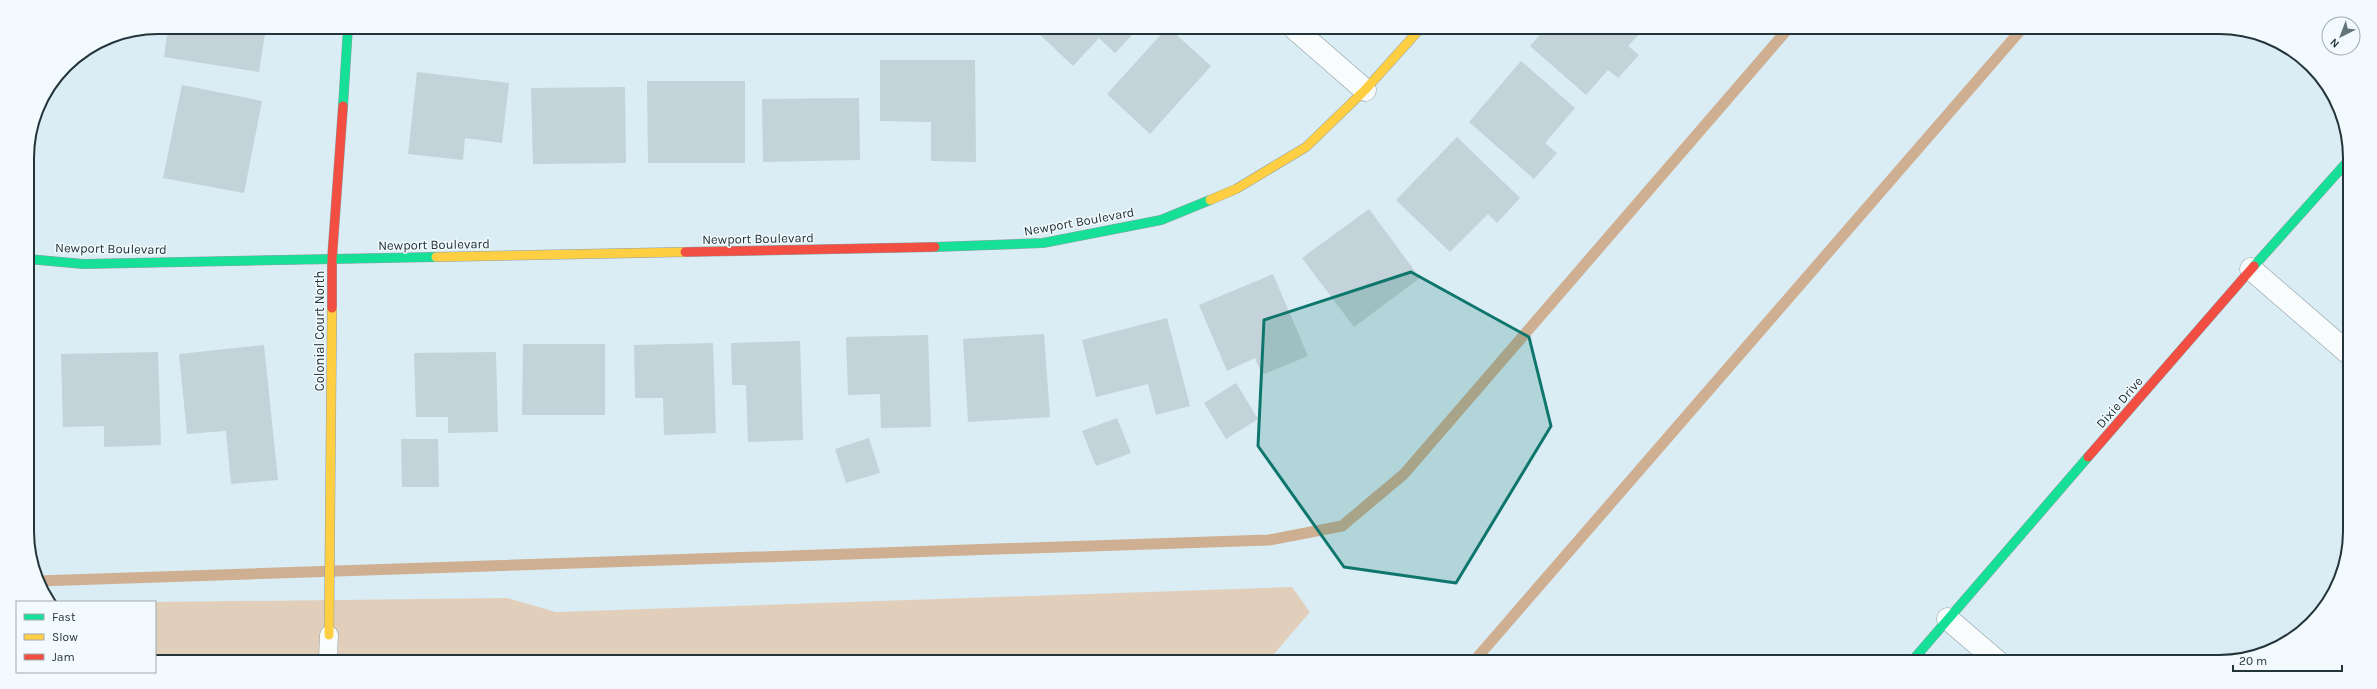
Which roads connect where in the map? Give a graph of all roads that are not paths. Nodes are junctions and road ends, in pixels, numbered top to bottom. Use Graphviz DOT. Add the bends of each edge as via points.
graph roads {
  1 [pos="348,34"];
  2 [pos="1302,34"];
  3 [pos="1415,34"];
  4 [pos="1365,90"];
  5 [pos="2343,166"];
  6 [pos="332,259"];
  7 [pos="34,260"];
  8 [pos="2251,269"];
  9 [pos="2343,349"];
  10 [pos="1948,619"];
  11 [pos="329,635"];
  12 [pos="328,655"];
  13 [pos="1917,655"];
  14 [pos="1990,655"];
  1 -- 6 [label="street, Colonial Court North"];
  2 -- 4 [label="street"];
  3 -- 4 [label="street, Newport Boulevard"];
  4 -- 6 [label="street, Newport Boulevard" via="1306,146 1236,189 1161,220 1043,243 934,248"];
  5 -- 8 [label="street, Dixie Drive"];
  6 -- 7 [label="street, Newport Boulevard" via="83,264"];
  6 -- 11 [label="street, Colonial Court North"];
  8 -- 9 [label="street"];
  8 -- 10 [label="street, Dixie Drive"];
  10 -- 13 [label="street, Dixie Drive"];
  10 -- 14 [label="street"];
  11 -- 12 [label="lane"];
}
